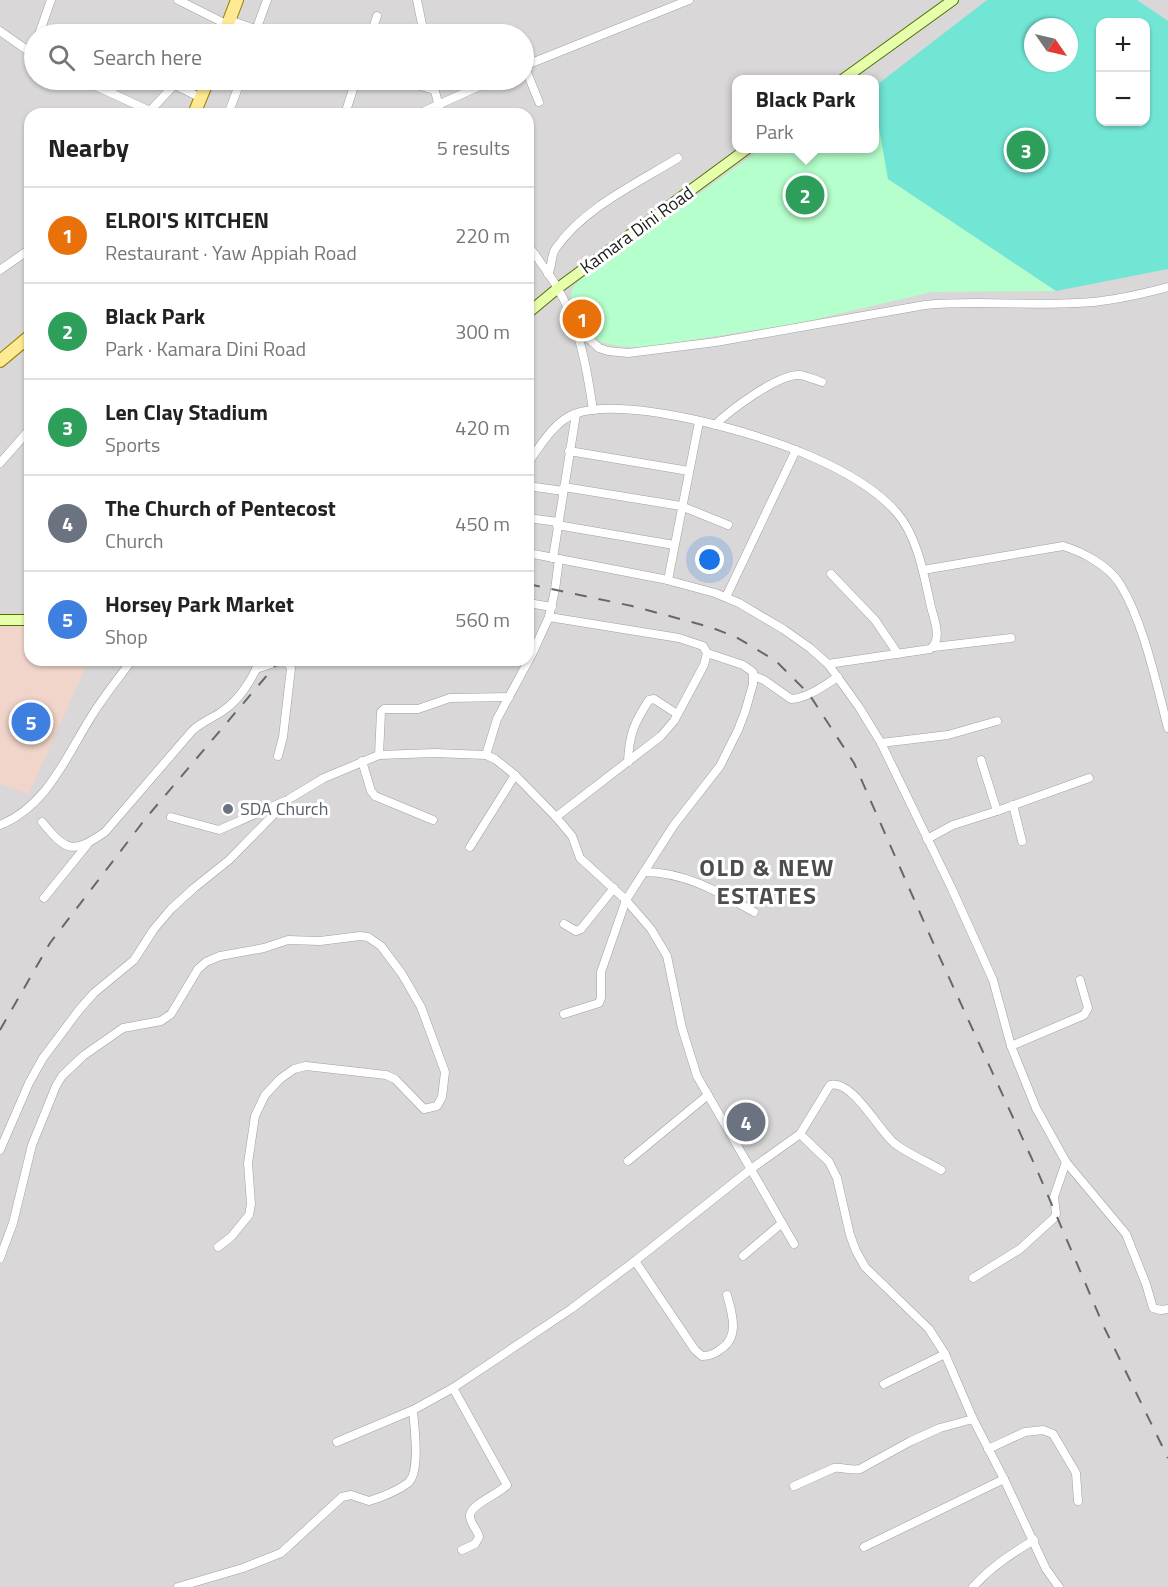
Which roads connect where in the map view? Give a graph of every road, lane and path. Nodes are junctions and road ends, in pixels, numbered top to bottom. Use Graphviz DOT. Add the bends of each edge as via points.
graph roads {
  1 [pos="51,0"];
  2 [pos="178,0"];
  3 [pos="237,0"];
  4 [pos="267,0"];
  5 [pos="417,0"];
  6 [pos="688,0"];
  7 [pos="953,0"];
  8 [pos="377,16"];
  9 [pos="43,24"];
  10 [pos="222,24"];
  11 [pos="228,24"];
  12 [pos="259,24"];
  13 [pos="374,24"];
  14 [pos="421,24"];
  15 [pos="0,31"];
  16 [pos="24,47"];
  17 [pos="534,62"];
  18 [pos="849,75"];
  19 [pos="104,90"];
  20 [pos="112,90"];
  21 [pos="169,90"];
  22 [pos="186,90"];
  23 [pos="204,90"];
  24 [pos="237,90"];
  25 [pos="353,90"];
  26 [pos="434,90"];
  27 [pos="470,90"];
  28 [pos="534,90"];
  29 [pos="111,93"];
  30 [pos="201,98"];
  31 [pos="539,102"];
  32 [pos="438,104"];
  33 [pos="144,108"];
  34 [pos="153,108"];
  35 [pos="197,108"];
  36 [pos="230,108"];
  37 [pos="347,108"];
  38 [pos="430,108"];
  39 [pos="439,108"];
  40 [pos="741,153"];
  41 [pos="678,158"];
  42 [pos="24,253"];
  43 [pos="534,254"];
  44 [pos="0,270"];
  45 [pos="548,274"];
  46 [pos="1168,287"];
  47 [pos="558,288"];
  48 [pos="534,308"];
  49 [pos="574,325"];
  50 [pos="24,341"];
  51 [pos="0,361"];
  52 [pos="822,382"];
  53 [pos="593,410"];
  54 [pos="576,414"];
  55 [pos="699,422"];
  56 [pos="715,425"];
  57 [pos="24,436"];
  58 [pos="796,450"];
  59 [pos="569,451"];
  60 [pos="534,455"];
  61 [pos="0,463"];
  62 [pos="688,471"];
  63 [pos="534,487"];
  64 [pos="563,489"];
  65 [pos="681,506"];
  66 [pos="534,519"];
  67 [pos="558,524"];
  68 [pos="728,525"];
  69 [pos="674,545"];
  70 [pos="534,554"];
  71 [pos="556,558"];
  72 [pos="923,570"];
  73 [pos="831,574"];
  74 [pos="668,580"];
  75 [pos="726,597"];
  76 [pos="534,604"];
  77 [pos="552,608"];
  78 [pos="549,617"];
  79 [pos="0,620"];
  80 [pos="24,620"];
  81 [pos="1011,638"];
  82 [pos="934,647"];
  83 [pos="534,650"];
  84 [pos="707,653"];
  85 [pos="898,654"];
  86 [pos="828,664"];
  87 [pos="128,666"];
  88 [pos="257,666"];
  89 [pos="265,666"];
  90 [pos="290,666"];
  91 [pos="526,666"];
  92 [pos="256,669"];
  93 [pos="754,676"];
  94 [pos="838,677"];
  95 [pos="509,697"];
  96 [pos="677,714"];
  97 [pos="997,721"];
  98 [pos="1167,722"];
  99 [pos="881,743"];
  100 [pos="486,754"];
  101 [pos="379,755"];
  102 [pos="278,756"];
  103 [pos="981,760"];
  104 [pos="362,761"];
  105 [pos="628,762"];
  106 [pos="515,776"];
  107 [pos="1089,778"];
  108 [pos="289,799"];
  109 [pos="1013,806"];
  110 [pos="997,811"];
  111 [pos="171,817"];
  112 [pos="556,818"];
  113 [pos="433,820"];
  114 [pos="42,822"];
  115 [pos="0,825"];
  116 [pos="927,839"];
  117 [pos="1022,841"];
  118 [pos="87,845"];
  119 [pos="470,847"];
  120 [pos="644,872"];
  121 [pos="614,888"];
  122 [pos="44,898"];
  123 [pos="626,900"];
  124 [pos="754,912"];
  125 [pos="564,924"];
  126 [pos="1080,980"];
  127 [pos="564,1014"];
  128 [pos="1011,1046"];
  129 [pos="708,1095"];
  130 [pos="800,1134"];
  131 [pos="0,1150"];
  132 [pos="628,1161"];
  133 [pos="1066,1162"];
  134 [pos="751,1169"];
  135 [pos="941,1170"];
  136 [pos="782,1223"];
  137 [pos="794,1244"];
  138 [pos="218,1247"];
  139 [pos="743,1256"];
  140 [pos="0,1258"];
  141 [pos="635,1261"];
  142 [pos="973,1278"];
  143 [pos="727,1295"];
  144 [pos="1168,1309"];
  145 [pos="945,1354"];
  146 [pos="884,1384"];
  147 [pos="453,1388"];
  148 [pos="413,1410"];
  149 [pos="973,1419"];
  150 [pos="337,1442"];
  151 [pos="988,1449"];
  152 [pos="1004,1479"];
  153 [pos="794,1486"];
  154 [pos="1078,1501"];
  155 [pos="1034,1540"];
  156 [pos="864,1547"];
  157 [pos="462,1550"];
  158 [pos="178,1587"];
  159 [pos="974,1587"];
  160 [pos="1059,1587"];
  1 -- 9 [label="street"];
  2 -- 10 [label="street"];
  3 -- 11 [label="main road"];
  4 -- 12 [label="street"];
  5 -- 14 [label="street"];
  6 -- 17 [label="street"];
  7 -- 18 [label="street"];
  8 -- 13 [label="street"];
  15 -- 16 [label="street"];
  19 -- 29 [label="street"];
  20 -- 29 [label="street"];
  21 -- 34 [label="street"];
  22 -- 30 [label="street"];
  23 -- 30 [label="main road"];
  24 -- 36 [label="street"];
  25 -- 37 [label="street"];
  26 -- 32 [label="street"];
  27 -- 32 [label="street"];
  28 -- 31 [label="street"];
  29 -- 33 [label="street"];
  30 -- 35 [label="main road"];
  32 -- 38 [label="street"];
  32 -- 39 [label="street"];
  40 -- 47 [label="street, Kamara Dini Road"];
  41 -- 45 [label="street" via="579,221 554,251"];
  42 -- 44 [label="street"];
  43 -- 45 [label="street"];
  45 -- 47 [label="street"];
  46 -- 49 [label="street" via="1077,303 925,305 716,342 628,353 599,348"];
  47 -- 48 [label="street, Kamara Dini Road"];
  47 -- 49 [label="street"];
  49 -- 53 [label="street"];
  50 -- 51 [label="main road"];
  52 -- 56 [label="street" via="798,375 786,378 728,412"];
  53 -- 54 [label="street"];
  53 -- 55 [label="street" via="633,410"];
  54 -- 59 [label="street"];
  54 -- 60 [label="street" via="556,427"];
  55 -- 56 [label="street"];
  55 -- 62 [label="street"];
  56 -- 58 [label="street"];
  57 -- 61 [label="street"];
  58 -- 72 [label="street" via="850,476 886,501 907,526"];
  58 -- 75 [label="street"];
  59 -- 62 [label="street"];
  59 -- 64 [label="street"];
  62 -- 65 [label="street"];
  63 -- 64 [label="street"];
  64 -- 65 [label="street"];
  64 -- 67 [label="street"];
  65 -- 68 [label="street"];
  65 -- 69 [label="street"];
  66 -- 67 [label="street"];
  67 -- 69 [label="street"];
  67 -- 71 [label="street"];
  69 -- 74 [label="street"];
  70 -- 71 [label="street"];
  71 -- 74 [label="street"];
  71 -- 77 [label="street"];
  72 -- 82 [label="street" via="936,632"];
  72 -- 98 [label="street" via="1064,546 1077,550 1108,570 1119,583 1146,649"];
  73 -- 85 [label="street" via="875,620"];
  74 -- 75 [label="street"];
  75 -- 86 [label="street" via="783,629"];
  76 -- 77 [label="street"];
  77 -- 78 [label="street"];
  78 -- 83 [label="street"];
  78 -- 84 [label="street" via="679,638 703,646"];
  79 -- 80 [label="street"];
  81 -- 82 [label="street"];
  82 -- 85 [label="street"];
  84 -- 93 [label="street" via="743,665"];
  84 -- 96 [label="street"];
  85 -- 86 [label="street"];
  86 -- 94 [label="street"];
  87 -- 115 [label="street" via="46,790 22,814"];
  88 -- 92 [label="street"];
  89 -- 92 [label="street"];
  90 -- 102 [label="street"];
  91 -- 95 [label="street"];
  92 -- 118 [label="street" via="232,703 198,725 115,823"];
  93 -- 94 [label="street" via="791,699 809,694"];
  93 -- 120 [label="street" via="738,730 720,766 674,825"];
  94 -- 99 [label="street"];
  95 -- 100 [label="street" via="494,726"];
  95 -- 101 [label="street" via="450,698 418,710 384,709"];
  96 -- 105 [label="street" via="660,736"];
  96 -- 105 [label="street" via="654,699 649,700 629,738"];
  97 -- 99 [label="street" via="948,735"];
  99 -- 116 [label="street"];
  100 -- 101 [label="street"];
  100 -- 106 [label="street"];
  101 -- 104 [label="street"];
  103 -- 110 [label="street"];
  104 -- 108 [label="street"];
  104 -- 113 [label="street" via="375,796"];
  105 -- 112 [label="street"];
  106 -- 112 [label="street"];
  106 -- 119 [label="street"];
  107 -- 109 [label="street"];
  108 -- 111 [label="street" via="219,830"];
  108 -- 131 [label="street" via="236,854 171,909 134,960 78,1010 38,1066"];
  109 -- 110 [label="street"];
  109 -- 117 [label="street"];
  110 -- 116 [label="street" via="953,825"];
  112 -- 121 [label="street" via="572,836 580,858"];
  114 -- 118 [label="street" via="63,845"];
  116 -- 128 [label="street" via="993,980"];
  118 -- 122 [label="street"];
  120 -- 123 [label="street"];
  120 -- 124 [label="street" via="688,878"];
  121 -- 123 [label="street"];
  121 -- 125 [label="street" via="581,929 576,931"];
  123 -- 127 [label="street" via="601,972 599,1003"];
  123 -- 129 [label="street" via="651,929 667,956 690,1056"];
  126 -- 128 [label="street" via="1088,1008 1084,1015"];
  128 -- 133 [label="street" via="1036,1108"];
  129 -- 132 [label="street"];
  129 -- 134 [label="street"];
  130 -- 134 [label="street"];
  130 -- 135 [label="street" via="830,1085 836,1083 860,1101 894,1143"];
  130 -- 145 [label="street" via="829,1162 837,1178 850,1235 865,1267 929,1329"];
  133 -- 142 [label="street" via="1054,1197 1054,1218 1020,1249"];
  133 -- 144 [label="street" via="1126,1234 1153,1308"];
  134 -- 136 [label="street"];
  134 -- 141 [label="street"];
  136 -- 137 [label="street"];
  136 -- 139 [label="street"];
  138 -- 140 [label="street" via="249,1215 248,1162 255,1116 265,1095 280,1079 306,1066 373,1072 395,1079 424,1109 437,1106 442,1097 445,1072 421,1007 402,974 375,940 360,936 288,940 220,956 198,969 165,1019 123,1029 82,1056 62,1076 44,1115"];
  141 -- 143 [label="street" via="702,1356 711,1356 730,1339 733,1317"];
  141 -- 147 [label="street"];
  145 -- 146 [label="street"];
  145 -- 149 [label="street"];
  147 -- 148 [label="street"];
  147 -- 157 [label="street" via="507,1485 473,1508 470,1519 479,1537 475,1544"];
  148 -- 150 [label="street"];
  148 -- 158 [label="street" via="416,1441 413,1473 408,1483 369,1501 351,1495 342,1497 281,1553"];
  149 -- 151 [label="street"];
  149 -- 153 [label="street" via="911,1441 860,1470 834,1468"];
  151 -- 152 [label="street"];
  151 -- 154 [label="street" via="1025,1431 1053,1434 1076,1473"];
  152 -- 155 [label="street"];
  152 -- 156 [label="street"];
  155 -- 159 [label="street" via="1001,1560"];
  155 -- 160 [label="street" via="1046,1569"];
}
